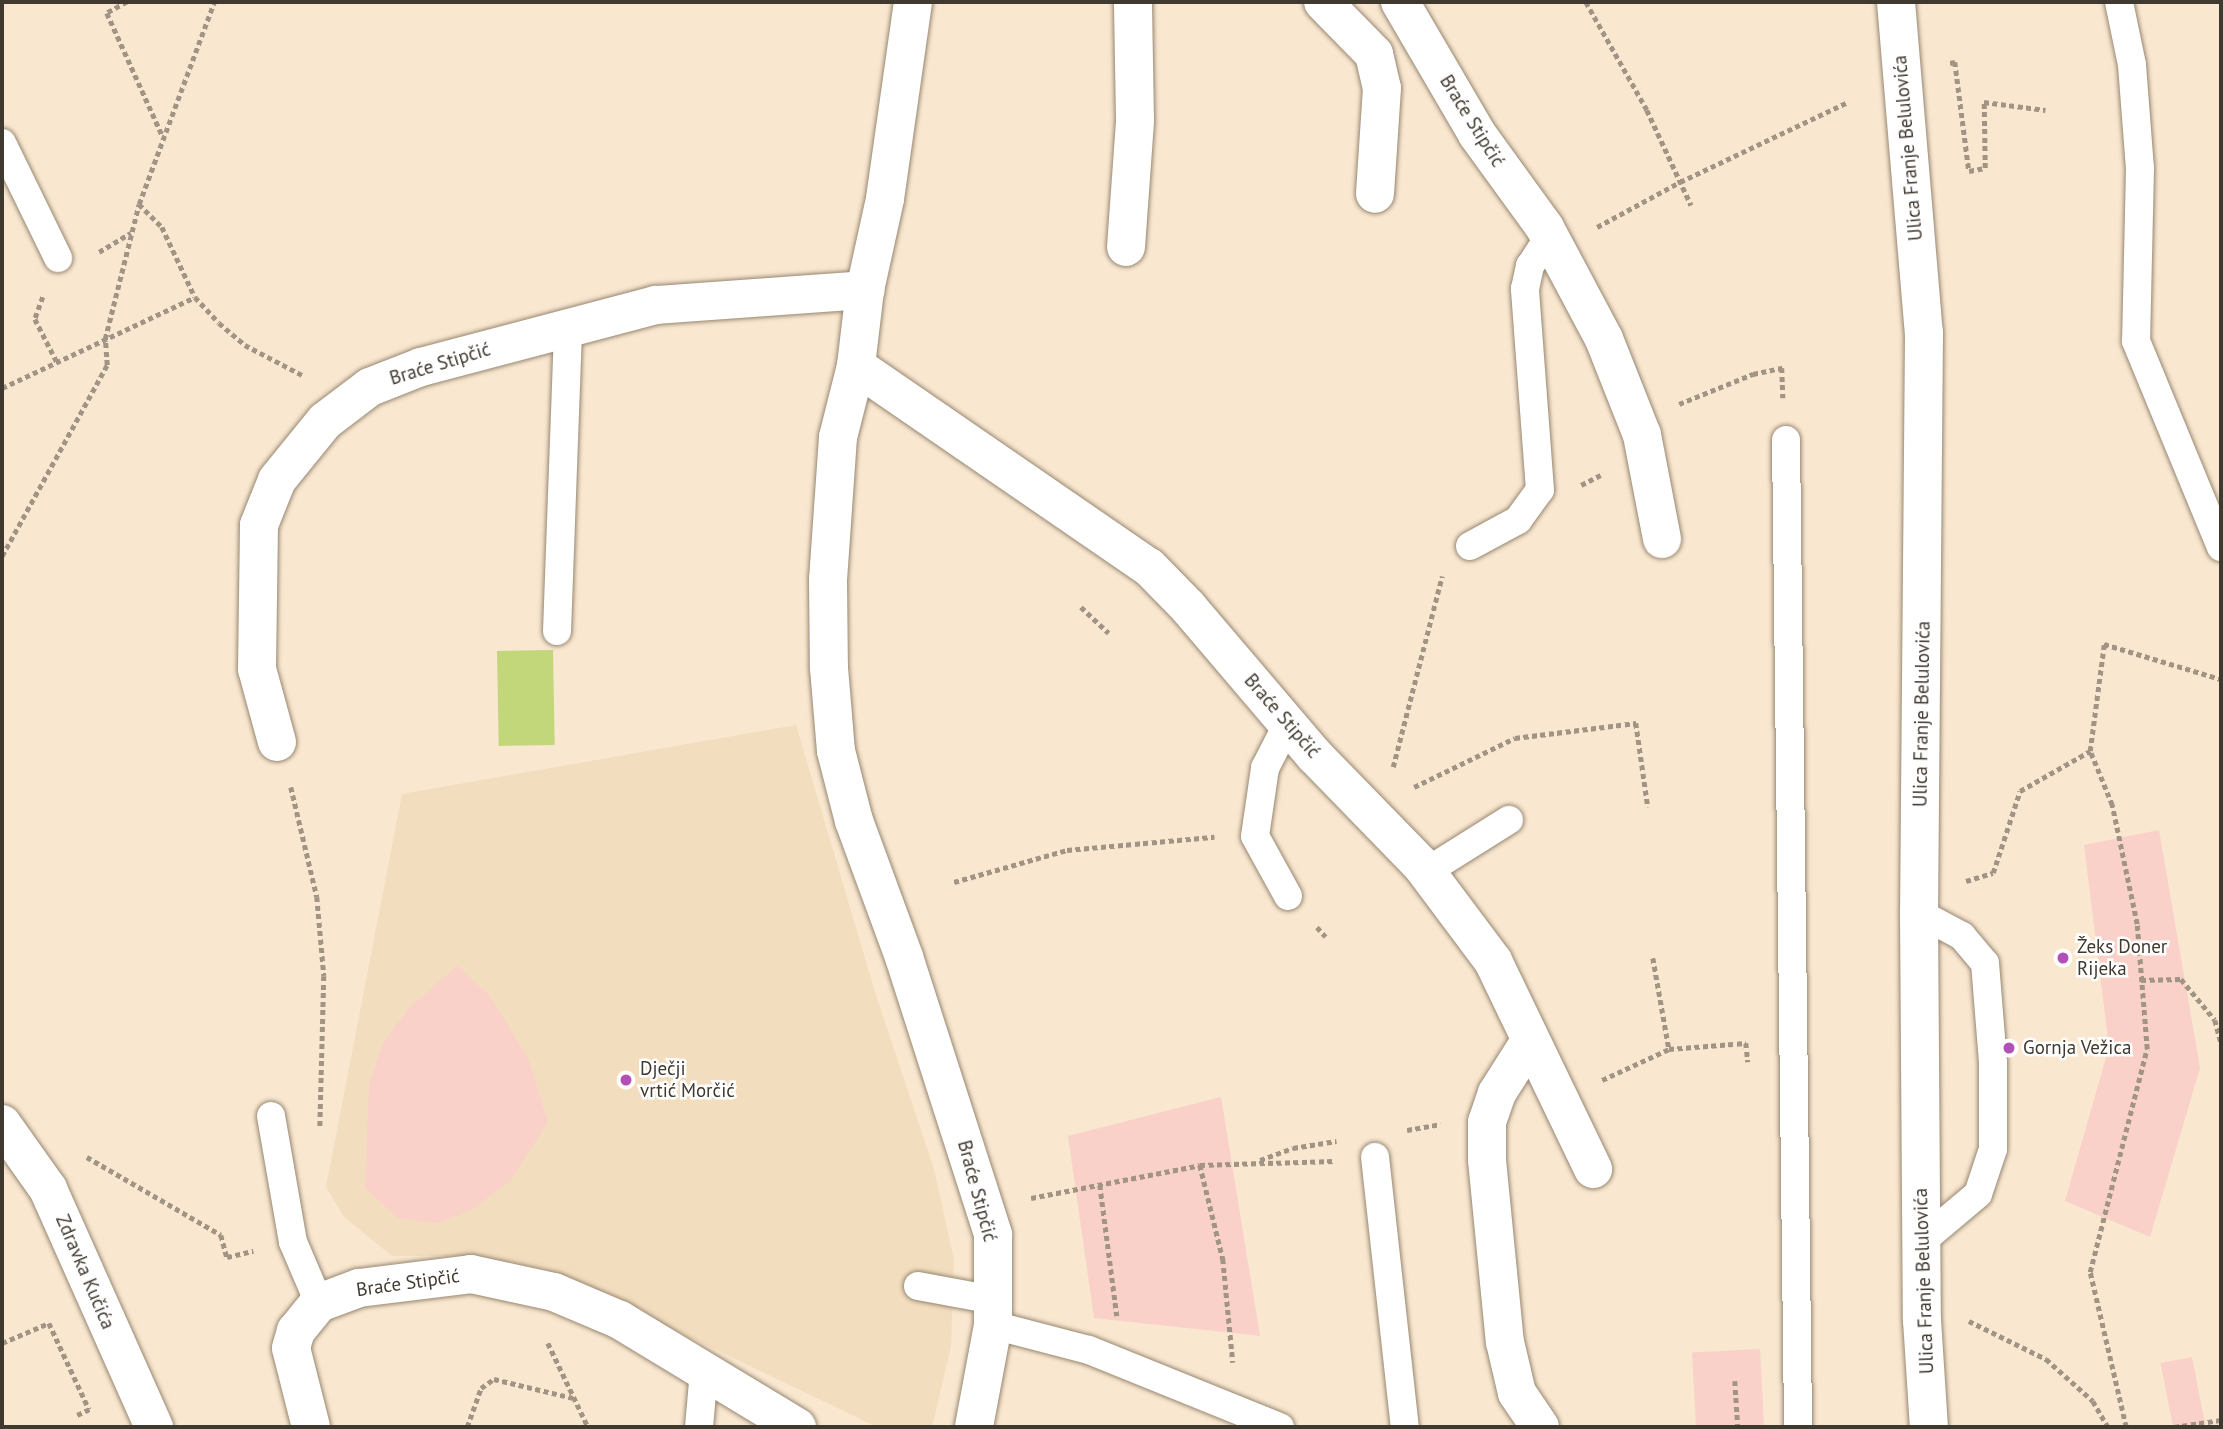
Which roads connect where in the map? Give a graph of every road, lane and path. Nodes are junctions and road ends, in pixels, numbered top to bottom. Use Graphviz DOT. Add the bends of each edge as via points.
graph roads {
  1 [pos="127,2"];
  2 [pos="214,2"];
  3 [pos="913,2"];
  4 [pos="1133,2"];
  5 [pos="1323,2"];
  6 [pos="1400,2"];
  7 [pos="1586,2"];
  8 [pos="1896,2"];
  9 [pos="2119,2"];
  10 [pos="1938,64"];
  11 [pos="1848,102"];
  12 [pos="2045,110"];
  13 [pos="163,137"];
  14 [pos="2,143"];
  15 [pos="1680,182"];
  16 [pos="1375,194"];
  17 [pos="138,204"];
  18 [pos="1690,205"];
  19 [pos="1592,230"];
  20 [pos="131,233"];
  21 [pos="1549,237"];
  22 [pos="107,244"];
  23 [pos="1126,247"];
  24 [pos="58,258"];
  25 [pos="865,290"];
  26 [pos="195,297"];
  27 [pos="35,319"];
  28 [pos="568,329"];
  29 [pos="105,339"];
  30 [pos="57,362"];
  31 [pos="856,366"];
  32 [pos="1753,374"];
  33 [pos="2,388"];
  34 [pos="1684,401"];
  35 [pos="350,402"];
  36 [pos="1786,440"];
  37 [pos="1662,539"];
  38 [pos="1470,546"];
  39 [pos="2221,547"];
  40 [pos="2,555"];
  41 [pos="1435,596"];
  42 [pos="1081,607"];
  43 [pos="557,631"];
  44 [pos="1109,633"];
  45 [pos="2221,679"];
  46 [pos="1288,723"];
  47 [pos="277,742"];
  48 [pos="2090,751"];
  49 [pos="1391,776"];
  50 [pos="1406,791"];
  51 [pos="1648,807"];
  52 [pos="1509,820"];
  53 [pos="1229,836"];
  54 [pos="1426,872"];
  55 [pos="954,882"];
  56 [pos="1962,882"];
  57 [pos="1287,896"];
  58 [pos="1919,913"];
  59 [pos="1653,958"];
  60 [pos="2141,980"];
  61 [pos="2218,1019"];
  62 [pos="1531,1041"];
  63 [pos="2221,1042"];
  64 [pos="1670,1049"];
  65 [pos="1748,1068"];
  66 [pos="1596,1083"];
  67 [pos="271,1116"];
  68 [pos="2,1125"];
  69 [pos="320,1142"];
  70 [pos="1375,1157"];
  71 [pos="33,1165"];
  72 [pos="1200,1165"];
  73 [pos="1299,1165"];
  74 [pos="1593,1169"];
  75 [pos="1100,1185"];
  76 [pos="1023,1199"];
  77 [pos="1921,1242"];
  78 [pos="227,1257"];
  79 [pos="520,1285"];
  80 [pos="918,1286"];
  81 [pos="319,1303"];
  82 [pos="994,1312"];
  83 [pos="1965,1320"];
  84 [pos="2,1343"];
  85 [pos="1123,1363"];
  86 [pos="704,1371"];
  87 [pos="1735,1381"];
  88 [pos="574,1398"];
  89 [pos="1226,1403"];
  90 [pos="89,1409"];
  91 [pos="2221,1420"];
  92 [pos="1537,1426"];
  93 [pos="2182,1426"];
  94 [pos="154,1427"];
  95 [pos="311,1427"];
  96 [pos="467,1427"];
  97 [pos="588,1427"];
  98 [pos="699,1427"];
  99 [pos="797,1427"];
  100 [pos="974,1427"];
  101 [pos="1280,1427"];
  102 [pos="1405,1427"];
  103 [pos="1738,1427"];
  104 [pos="1798,1427"];
  105 [pos="1929,1427"];
  106 [pos="2108,1427"];
  107 [pos="2126,1427"];
  108 [pos="2174,1427"];
  1 -- 13 [label="path" via="107,13"];
  2 -- 13 [label="path"];
  3 -- 25 [label="street, Braće Stipčić" via="885,199"];
  4 -- 23 [label="street" via="1135,120"];
  5 -- 16 [label="street" via="1374,54 1382,88"];
  6 -- 21 [label="street, Braće Stipčić" via="1478,134"];
  7 -- 15 [label="path" via="1647,110"];
  8 -- 58 [label="street, Ulica Franje Belulovića" via="1924,332"];
  9 -- 39 [label="lane" via="2132,65 2140,168 2136,341"];
  10 -- 12 [label="path" via="1955,62 1969,172 1985,168 1984,102"];
  11 -- 15 [label="path"];
  13 -- 17 [label="path"];
  14 -- 24 [label="lane"];
  15 -- 18 [label="path"];
  15 -- 19 [label="path"];
  17 -- 20 [label="path"];
  17 -- 26 [label="path" via="162,227"];
  20 -- 22 [label="path"];
  20 -- 29 [label="path"];
  21 -- 37 [label="street, Braće Stipčić" via="1604,339 1642,435"];
  21 -- 38 [label="lane" via="1530,266 1525,289 1539,491 1518,520"];
  25 -- 28 [label="street, Braće Stipčić" via="656,305"];
  25 -- 31 [label="street, Braće Stipčić"];
  26 -- 29 [label="path"];
  26 -- 35 [label="path" via="245,345"];
  27 -- 30 [label="path"];
  28 -- 35 [label="street, Braće Stipčić" via="421,367 370,387"];
  28 -- 43 [label="lane"];
  29 -- 30 [label="path"];
  29 -- 40 [label="path" via="107,365 99,383"];
  30 -- 33 [label="path"];
  31 -- 46 [label="street, Braće Stipčić" via="1149,567"];
  31 -- 82 [label="street, Braće Stipčić" via="838,437 828,579 836,751 854,821 904,957 993,1235"];
  32 -- 34 [label="path"];
  35 -- 47 [label="street, Braće Stipčić" via="324,421 277,480 259,525 257,669"];
  36 -- 104 [label="lane"];
  41 -- 49 [label="path"];
  42 -- 44 [label="path"];
  45 -- 48 [label="path" via="2104,644"];
  46 -- 54 [label="street, Braće Stipčić"];
  46 -- 57 [label="lane" via="1265,768 1255,836"];
  47 -- 69 [label="path" via="306,837 317,897 324,976 318,1065"];
  48 -- 56 [label="path" via="2020,791 1993,873"];
  48 -- 60 [label="path" via="2112,805 2137,924"];
  50 -- 51 [label="path" via="1515,738 1636,723"];
  52 -- 54 [label="lane"];
  53 -- 55 [label="path" via="1067,850"];
  54 -- 62 [label="street, Braće Stipčić" via="1493,961"];
  58 -- 77 [label="street, Ulica Franje Belulovića"];
  58 -- 77 [label="lane" via="1962,936 1985,962 1993,1063 1993,1149 1978,1194"];
  59 -- 64 [label="path"];
  60 -- 61 [label="path" via="2181,979"];
  60 -- 107 [label="path" via="2147,1049 2090,1272"];
  61 -- 63 [label="path"];
  62 -- 74 [label="street, Braće Stipčić"];
  62 -- 92 [label="street" via="1515,1058 1497,1093 1488,1122 1487,1160 1505,1342 1517,1393"];
  64 -- 65 [label="path" via="1746,1043"];
  64 -- 66 [label="path"];
  67 -- 81 [label="lane" via="293,1242"];
  68 -- 71 [label="street, Zdravka Kučića"];
  70 -- 102 [label="lane"];
  71 -- 78 [label="path" via="68,1146 221,1235"];
  71 -- 94 [label="street, Zdravka Kučića" via="48,1189"];
  72 -- 73 [label="path"];
  72 -- 75 [label="path"];
  72 -- 89 [label="path" via="1223,1259 1234,1358"];
  75 -- 76 [label="path"];
  75 -- 85 [label="path"];
  77 -- 105 [label="street, Ulica Franje Belulovića"];
  79 -- 81 [label="street, Braće Stipčić" via="471,1274 359,1288"];
  79 -- 86 [label="street, Braće Stipčić" via="554,1292 620,1320"];
  79 -- 88 [label="path"];
  80 -- 82 [label="lane"];
  81 -- 95 [label="street" via="296,1331 291,1348"];
  82 -- 85 [label="lane"];
  82 -- 100 [label="street, Braće Stipčić"];
  83 -- 106 [label="path" via="2046,1359 2093,1401"];
  84 -- 90 [label="path" via="49,1322"];
  85 -- 89 [label="lane"];
  86 -- 98 [label="lane"];
  86 -- 99 [label="street, Braće Stipčić"];
  87 -- 103 [label="path"];
  88 -- 96 [label="path" via="494,1379 481,1388"];
  88 -- 97 [label="path"];
  89 -- 101 [label="lane"];
  91 -- 93 [label="path"];
  93 -- 108 [label="path"];
}
